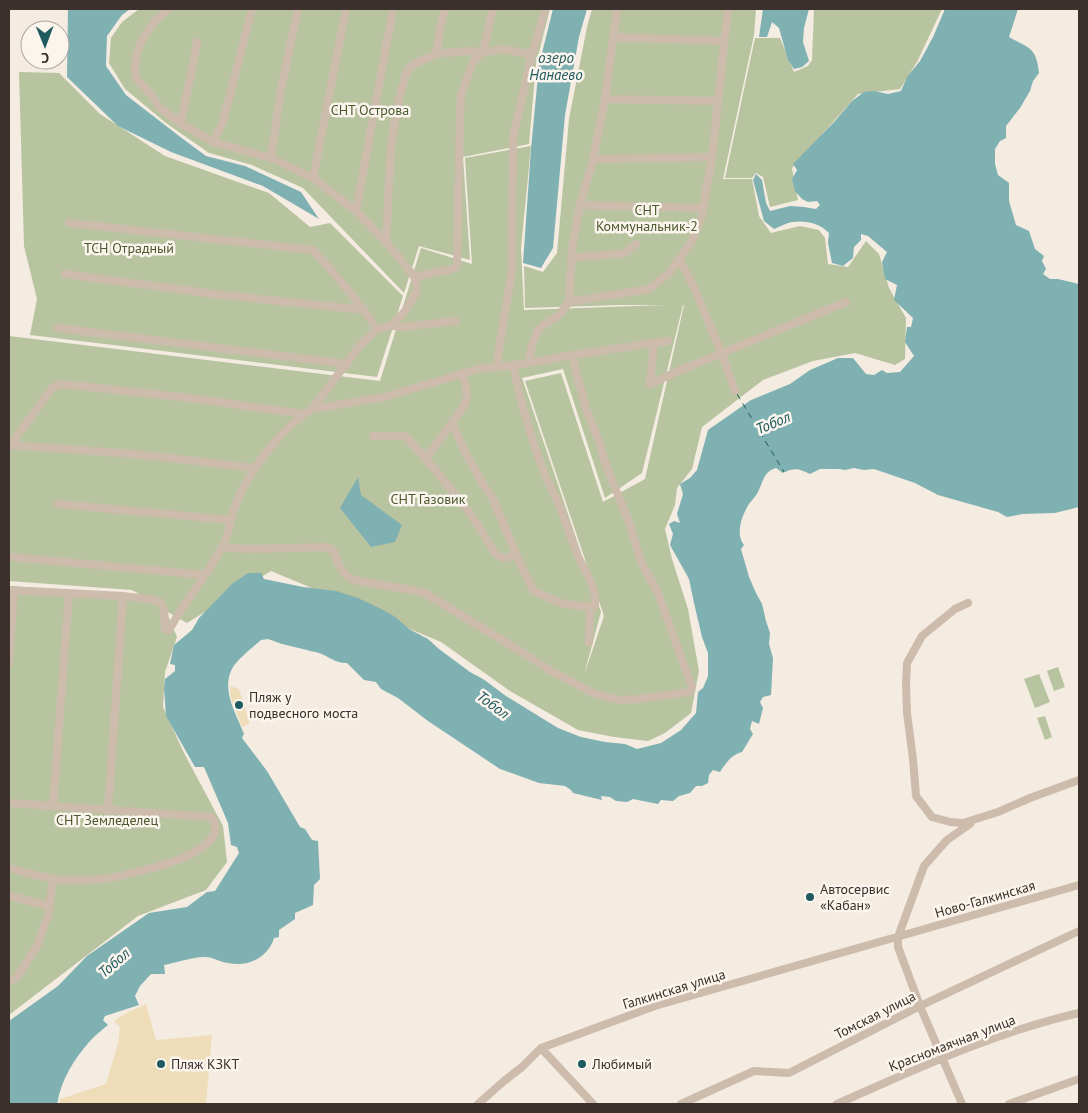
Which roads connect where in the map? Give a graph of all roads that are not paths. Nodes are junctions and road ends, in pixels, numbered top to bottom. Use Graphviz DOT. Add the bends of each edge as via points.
graph roads {
  1 [pos="168,9"];
  2 [pos="252,9"];
  3 [pos="298,9"];
  4 [pos="346,9"];
  5 [pos="393,9"];
  6 [pos="444,9"];
  7 [pos="492,9"];
  8 [pos="545,9"];
  9 [pos="617,9"];
  10 [pos="728,9"];
  11 [pos="613,37"];
  12 [pos="724,41"];
  13 [pos="197,42"];
  14 [pos="483,52"];
  15 [pos="436,54"];
  16 [pos="532,55"];
  17 [pos="605,100"];
  18 [pos="718,101"];
  19 [pos="180,123"];
  20 [pos="213,142"];
  21 [pos="712,157"];
  22 [pos="271,158"];
  23 [pos="593,159"];
  24 [pos="313,178"];
  25 [pos="580,205"];
  26 [pos="703,208"];
  27 [pos="356,211"];
  28 [pos="69,223"];
  29 [pos="386,242"];
  30 [pos="636,244"];
  31 [pos="571,258"];
  32 [pos="679,259"];
  33 [pos="66,274"];
  34 [pos="414,277"];
  35 [pos="569,302"];
  36 [pos="846,302"];
  37 [pos="364,310"];
  38 [pos="456,321"];
  39 [pos="390,326"];
  40 [pos="57,328"];
  41 [pos="377,329"];
  42 [pos="668,341"];
  43 [pos="654,343"];
  44 [pos="722,354"];
  45 [pos="572,355"];
  46 [pos="529,362"];
  47 [pos="347,364"];
  48 [pos="512,365"];
  49 [pos="496,367"];
  50 [pos="462,373"];
  51 [pos="735,392"];
  52 [pos="312,409"];
  53 [pos="304,414"];
  54 [pos="452,423"];
  55 [pos="373,436"];
  56 [pos="10,446"];
  57 [pos="425,459"];
  58 [pos="255,468"];
  59 [pos="58,504"];
  60 [pos="231,520"];
  61 [pos="222,546"];
  62 [pos="516,554"];
  63 [pos="11,557"];
  64 [pos="205,575"];
  65 [pos="12,590"];
  66 [pos="69,594"];
  67 [pos="123,596"];
  68 [pos="968,603"];
  69 [pos="590,607"];
  70 [pos="589,642"];
  71 [pos="9,664"];
  72 [pos="1079,780"];
  73 [pos="9,803"];
  74 [pos="53,806"];
  75 [pos="108,811"];
  76 [pos="976,819"];
  77 [pos="9,868"];
  78 [pos="53,879"];
  79 [pos="1079,885"];
  80 [pos="9,896"];
  81 [pos="50,906"];
  82 [pos="1078,933"];
  83 [pos="898,937"];
  84 [pos="9,982"];
  85 [pos="920,1006"];
  86 [pos="1079,1013"];
  87 [pos="541,1048"];
  88 [pos="942,1058"];
  89 [pos="1079,1079"];
  90 [pos="478,1104"];
  91 [pos="593,1104"];
  92 [pos="681,1104"];
  93 [pos="838,1104"];
  94 [pos="962,1104"];
  95 [pos="1009,1104"];
  1 -- 19 [label="street" via="142,40 134,67 136,78 159,107"];
  2 -- 20 [label="street" via="223,122"];
  3 -- 22 [label="street"];
  4 -- 24 [label="street"];
  5 -- 27 [label="street"];
  6 -- 15 [label="street"];
  7 -- 14 [label="street"];
  8 -- 16 [label="street"];
  9 -- 11 [label="street"];
  10 -- 12 [label="street"];
  11 -- 12 [label="street"];
  11 -- 17 [label="street"];
  12 -- 18 [label="street"];
  13 -- 19 [label="street"];
  14 -- 15 [label="street"];
  14 -- 16 [label="street" via="504,50"];
  14 -- 34 [label="street" via="473,62 462,95 457,264 453,268"];
  15 -- 29 [label="street" via="414,64 406,73 398,103 391,146"];
  16 -- 49 [label="street" via="513,137 512,270"];
  17 -- 18 [label="street"];
  17 -- 23 [label="street"];
  18 -- 21 [label="street"];
  19 -- 20 [label="street"];
  20 -- 22 [label="street"];
  21 -- 23 [label="street"];
  21 -- 26 [label="street"];
  22 -- 24 [label="street"];
  23 -- 25 [label="street"];
  24 -- 27 [label="street"];
  25 -- 26 [label="street"];
  25 -- 31 [label="street"];
  26 -- 32 [label="street" via="692,241"];
  27 -- 29 [label="street"];
  28 -- 37 [label="street" via="314,250"];
  29 -- 34 [label="street"];
  30 -- 31 [label="street" via="625,253"];
  31 -- 35 [label="street"];
  32 -- 35 [label="street" via="669,273 649,290"];
  32 -- 44 [label="street"];
  33 -- 37 [label="street"];
  34 -- 39 [label="street" via="416,292 405,311"];
  35 -- 46 [label="street" via="559,315 538,330"];
  36 -- 44 [label="street"];
  37 -- 41 [label="street"];
  38 -- 39 [label="street"];
  39 -- 41 [label="street"];
  40 -- 47 [label="street"];
  41 -- 47 [label="street"];
  42 -- 43 [label="street"];
  43 -- 44 [label="street" via="650,384"];
  43 -- 45 [label="street"];
  44 -- 51 [label="street"];
  45 -- 46 [label="street"];
  45 -- 61 [label="street" via="586,410 631,527 641,562 658,593 692,687 690,692 619,700 593,693 550,671 423,592 353,580 341,570 330,548"];
  46 -- 48 [label="street"];
  47 -- 52 [label="street"];
  48 -- 49 [label="street"];
  48 -- 69 [label="street" via="536,451 595,593 595,605"];
  49 -- 50 [label="street"];
  50 -- 52 [label="street" via="385,397"];
  50 -- 54 [label="street" via="468,400"];
  52 -- 53 [label="street"];
  53 -- 56 [label="street" via="61,384 52,388"];
  53 -- 58 [label="street"];
  54 -- 57 [label="street"];
  54 -- 62 [label="street" via="492,497"];
  55 -- 57 [label="street" via="404,436"];
  56 -- 58 [label="street" via="134,454"];
  57 -- 62 [label="street" via="470,513 495,553 500,558"];
  58 -- 60 [label="street" via="238,497"];
  59 -- 60 [label="street"];
  60 -- 61 [label="street"];
  61 -- 64 [label="street"];
  62 -- 69 [label="street" via="534,591 561,603"];
  63 -- 64 [label="street"];
  64 -- 67 [label="street" via="169,630 165,629 161,603"];
  65 -- 66 [label="street"];
  65 -- 71 [label="street"];
  66 -- 67 [label="street"];
  66 -- 74 [label="street"];
  67 -- 75 [label="street"];
  68 -- 76 [label="street" via="954,609 922,636 907,663 907,713 916,796 932,817 963,823"];
  69 -- 70 [label="street"];
  72 -- 76 [label="street"];
  73 -- 74 [label="street"];
  74 -- 75 [label="street"];
  75 -- 78 [label="street" via="213,818 214,835 196,851 148,869 110,878"];
  76 -- 83 [label="street" via="947,840 924,866"];
  77 -- 78 [label="street"];
  78 -- 81 [label="street"];
  79 -- 83 [label="street, Ново-Галкинская"];
  80 -- 81 [label="street"];
  81 -- 84 [label="street" via="37,946 18,976"];
  82 -- 85 [label="street, Томская улица"];
  83 -- 85 [label="street" via="898,947"];
  83 -- 87 [label="street, Галкинская улица" via="655,1006"];
  85 -- 88 [label="street"];
  85 -- 92 [label="street, Томская улица" via="789,1073 754,1071"];
  86 -- 88 [label="street, Красномаячная улица"];
  87 -- 90 [label="street, Галкинская улица"];
  87 -- 91 [label="street"];
  88 -- 93 [label="street, Красномаячная улица"];
  88 -- 94 [label="street"];
  89 -- 95 [label="street"];
}
